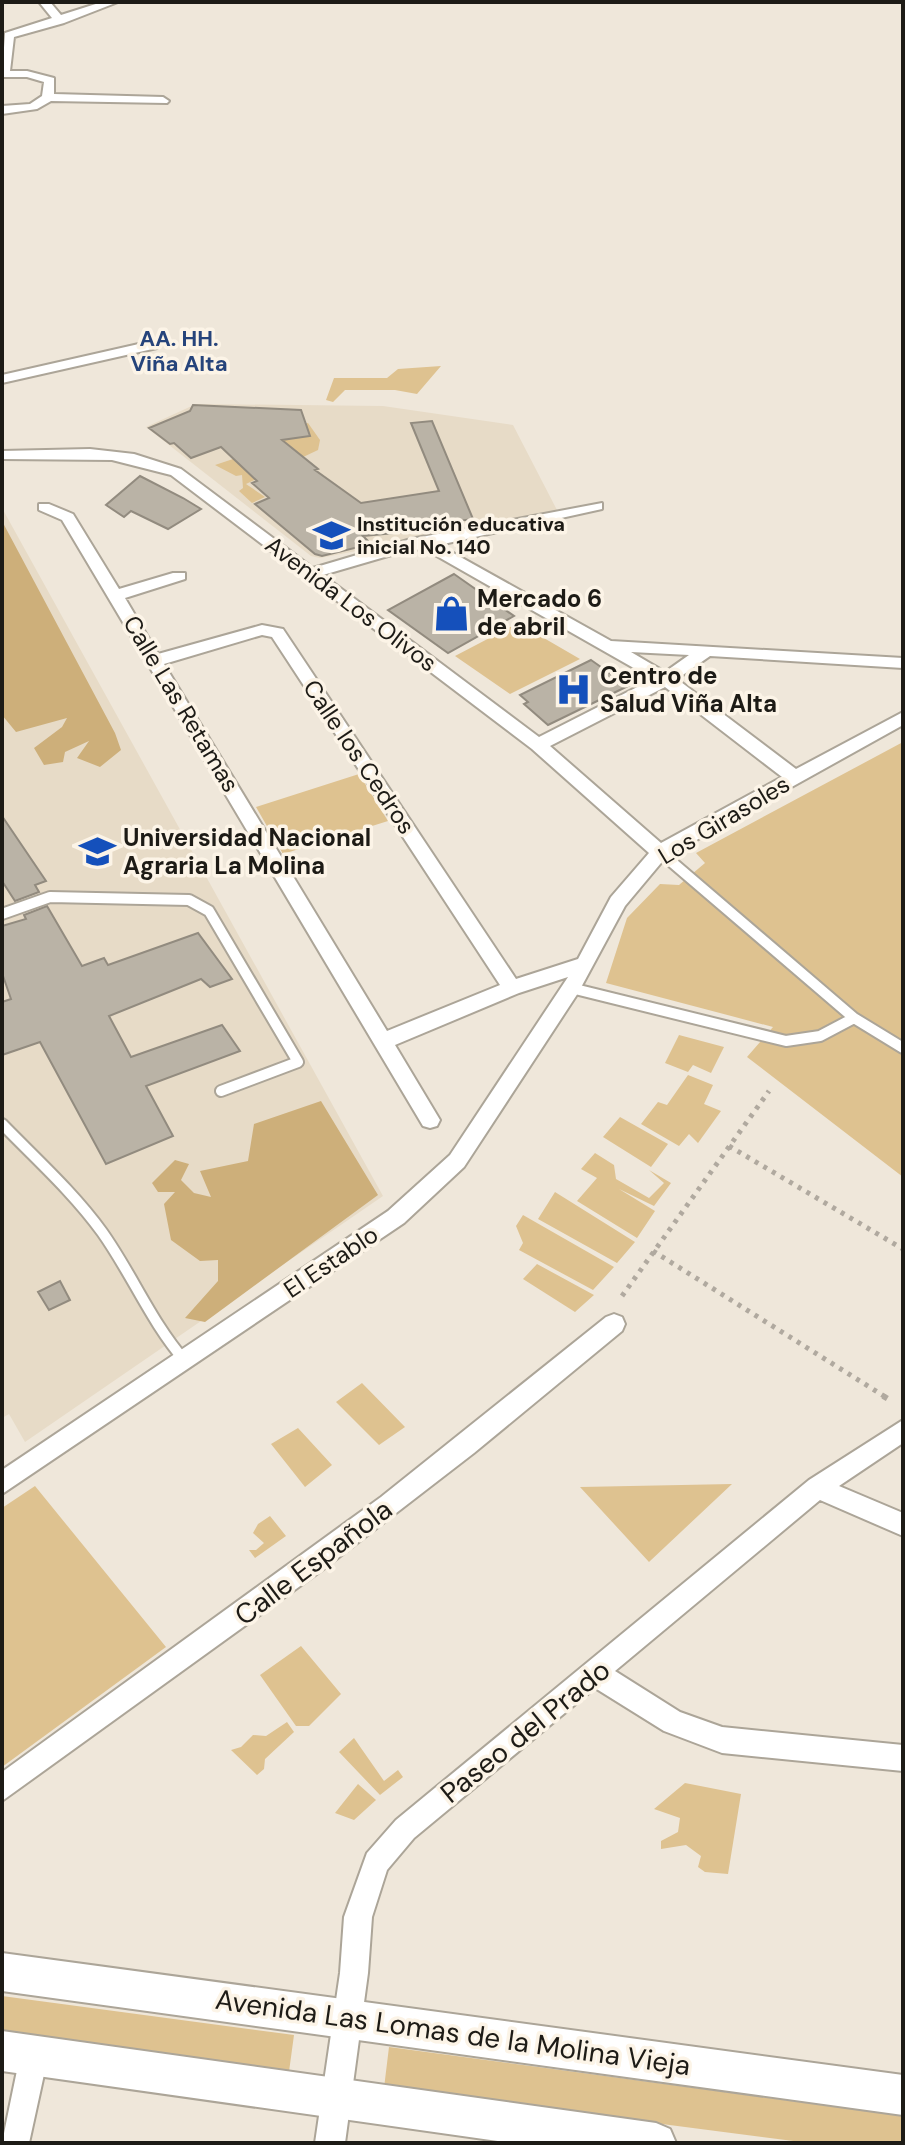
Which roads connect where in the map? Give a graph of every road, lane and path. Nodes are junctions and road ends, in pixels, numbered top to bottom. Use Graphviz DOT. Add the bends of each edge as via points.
graph roads {
  1 [pos="44,2"];
  2 [pos="113,2"];
  3 [pos="60,21"];
  4 [pos="3,74"];
  5 [pos="48,97"];
  6 [pos="163,101"];
  7 [pos="2,110"];
  8 [pos="152,345"];
  9 [pos="2,379"];
  10 [pos="2,455"];
  11 [pos="597,506"];
  12 [pos="44,507"];
  13 [pos="421,544"];
  14 [pos="308,574"];
  15 [pos="179,576"];
  16 [pos="115,596"];
  17 [pos="606,646"];
  18 [pos="707,651"];
  19 [pos="154,661"];
  20 [pos="903,663"];
  21 [pos="666,679"];
  22 [pos="903,718"];
  23 [pos="538,745"];
  24 [pos="794,777"];
  25 [pos="660,852"];
  26 [pos="2,914"];
  27 [pos="583,964"];
  28 [pos="512,988"];
  29 [pos="571,988"];
  30 [pos="854,1018"];
  31 [pos="384,1041"];
  32 [pos="903,1048"];
  33 [pos="221,1091"];
  34 [pos="769,1091"];
  35 [pos="430,1120"];
  36 [pos="2,1124"];
  37 [pos="729,1146"];
  38 [pos="903,1249"];
  39 [pos="653,1251"];
  40 [pos="622,1296"];
  41 [pos="614,1324"];
  42 [pos="185,1361"];
  43 [pos="890,1400"];
  44 [pos="903,1430"];
  45 [pos="2,1483"];
  46 [pos="817,1488"];
  47 [pos="903,1525"];
  48 [pos="596,1674"];
  49 [pos="903,1758"];
  50 [pos="2,1788"];
  51 [pos="2,1972"];
  52 [pos="346,2017"];
  53 [pos="18,2054"];
  54 [pos="903,2095"];
  55 [pos="336,2098"];
  56 [pos="14,2143"];
  57 [pos="330,2143"];
  58 [pos="656,2143"];
  1 -- 3 [label="street"];
  2 -- 3 [label="street"];
  3 -- 4 [label="street" via="7,37"];
  4 -- 5 [label="street" via="50,80"];
  5 -- 6 [label="street"];
  5 -- 7 [label="street" via="32,108"];
  8 -- 9 [label="street"];
  10 -- 14 [label="street, Avenida Los Olivos" via="114,453 150,460 207,493"];
  11 -- 13 [label="street"];
  12 -- 16 [label="street, Calle Las Retamas" via="68,517"];
  13 -- 14 [label="street"];
  13 -- 17 [label="street"];
  14 -- 23 [label="street, Avenida Los Olivos"];
  15 -- 16 [label="street"];
  16 -- 19 [label="street, Calle Las Retamas"];
  17 -- 18 [label="street"];
  17 -- 21 [label="street"];
  18 -- 20 [label="street"];
  18 -- 21 [label="street"];
  19 -- 28 [label="street, Calle los Cedros" via="262,630 277,633"];
  19 -- 31 [label="street, Calle Las Retamas"];
  21 -- 23 [label="street"];
  21 -- 24 [label="street"];
  22 -- 24 [label="street, Los Girasoles"];
  23 -- 25 [label="street, Avenida Los Olivos"];
  24 -- 25 [label="street, Los Girasoles"];
  25 -- 27 [label="street, Los Girasoles" via="618,902"];
  25 -- 30 [label="lane"];
  26 -- 33 [label="lane" via="50,897 189,900 209,911 298,1062"];
  27 -- 28 [label="street"];
  27 -- 29 [label="street, El Establo"];
  28 -- 31 [label="street"];
  29 -- 30 [label="lane" via="786,1041 820,1036"];
  29 -- 42 [label="street, El Establo" via="457,1161 396,1217"];
  30 -- 32 [label="lane"];
  31 -- 35 [label="street, Calle Las Retamas"];
  34 -- 37 [label="path"];
  36 -- 42 [label="lane" via="103,1233 167,1343"];
  37 -- 38 [label="path"];
  37 -- 39 [label="path"];
  39 -- 40 [label="path"];
  39 -- 43 [label="path"];
  41 -- 50 [label="street, Calle Española" via="336,1547"];
  42 -- 45 [label="street, El Establo"];
  44 -- 46 [label="street, Paseo del Prado"];
  46 -- 47 [label="street"];
  46 -- 48 [label="street, Paseo del Prado"];
  48 -- 49 [label="street" via="673,1722 722,1740"];
  48 -- 52 [label="street, Paseo del Prado" via="405,1829 376,1862 358,1917"];
  51 -- 52 [label="street, Avenida Las Lomas de la Molina Vieja"];
  52 -- 54 [label="street, Avenida Las Lomas de la Molina Vieja"];
  52 -- 55 [label="street, Paseo del Prado"];
  53 -- 55 [label="street"];
  53 -- 56 [label="street"];
  55 -- 57 [label="street, Paseo del Prado"];
  55 -- 58 [label="street"];
}
